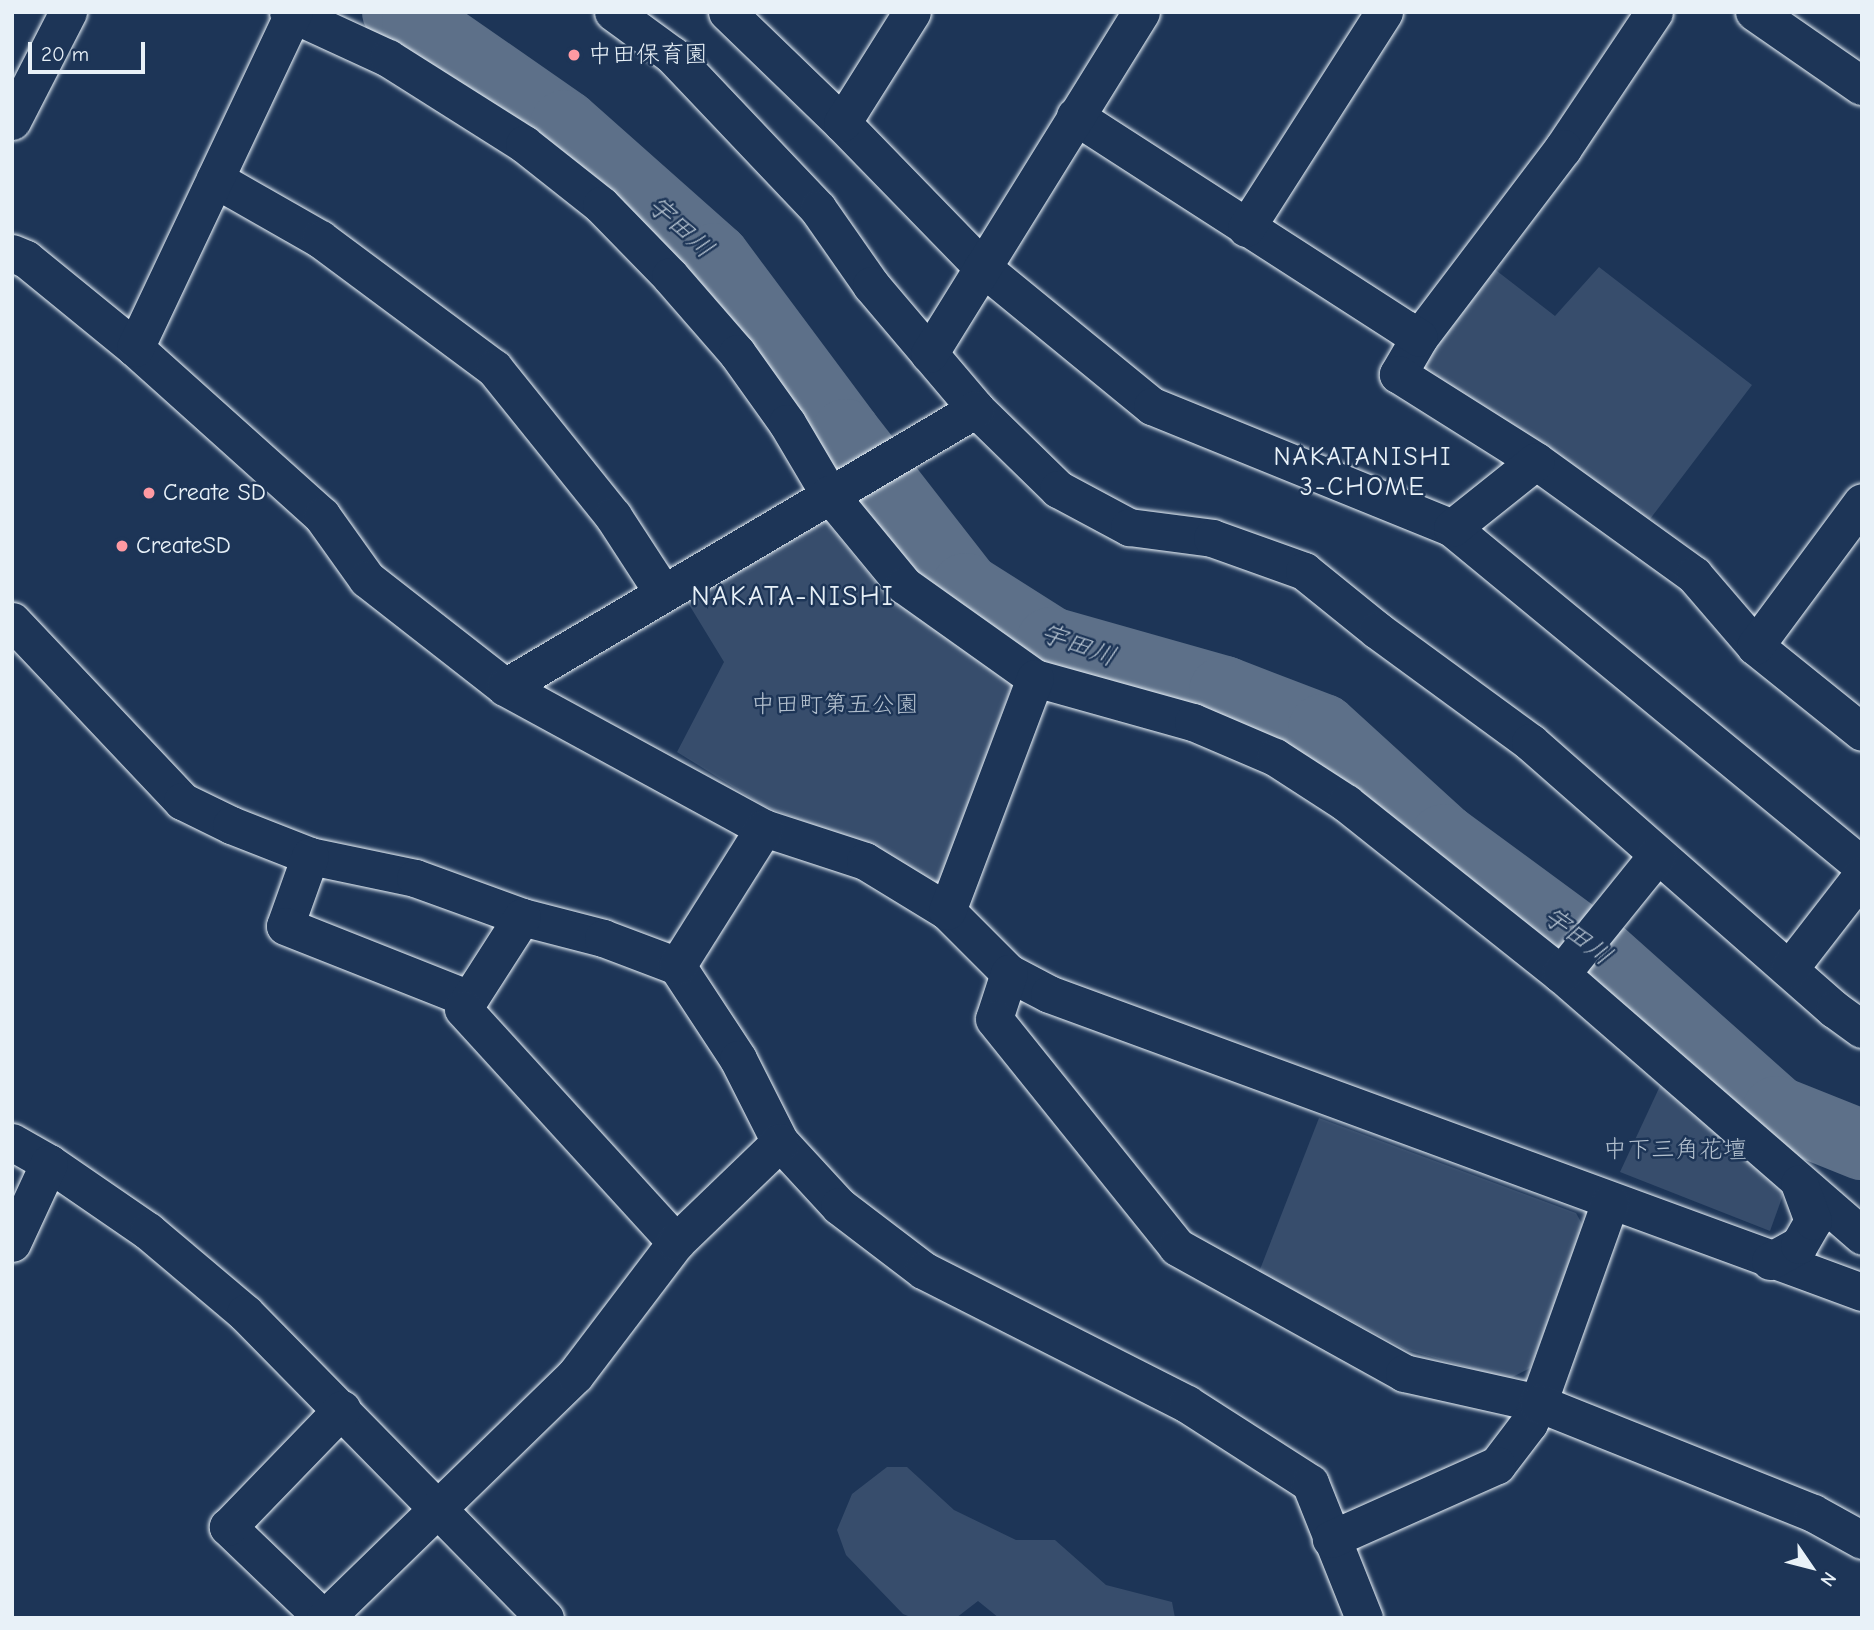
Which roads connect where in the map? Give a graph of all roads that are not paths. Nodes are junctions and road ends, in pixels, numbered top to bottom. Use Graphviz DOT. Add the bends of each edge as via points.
graph roads {
  1 [pos="68,12"];
  2 [pos="613,12"];
  3 [pos="727,12"];
  4 [pos="912,12"];
  5 [pos="1141,12"];
  6 [pos="1384,12"];
  7 [pos="1654,12"];
  8 [pos="1755,12"];
  9 [pos="292,13"];
  10 [pos="1862,86"];
  11 [pos="1075,116"];
  12 [pos="12,121"];
  13 [pos="842,123"];
  14 [pos="215,179"];
  15 [pos="1246,228"];
  16 [pos="12,253"];
  17 [pos="982,267"];
  18 [pos="1419,338"];
  19 [pos="135,348"];
  20 [pos="929,354"];
  21 [pos="976,409"];
  22 [pos="1536,461"];
  23 [pos="829,494"];
  24 [pos="1862,502"];
  25 [pos="1452,528"];
  26 [pos="663,593"];
  27 [pos="12,621"];
  28 [pos="1755,646"];
  29 [pos="1035,678"];
  30 [pos="505,687"];
  31 [pos="1862,732"];
  32 [pos="764,828"];
  33 [pos="1657,855"];
  34 [pos="310,856"];
  35 [pos="1858,867"];
  36 [pos="947,911"];
  37 [pos="522,917"];
  38 [pos="677,967"];
  39 [pos="1788,969"];
  40 [pos="1009,973"];
  41 [pos="1561,974"];
  42 [pos="470,999"];
  43 [pos="1862,1029"];
  44 [pos="12,1142"];
  45 [pos="780,1142"];
  46 [pos="49,1163"];
  47 [pos="1799,1183"];
  48 [pos="1610,1202"];
  49 [pos="1862,1236"];
  50 [pos="676,1242"];
  51 [pos="12,1243"];
  52 [pos="1770,1261"];
  53 [pos="1862,1292"];
  54 [pos="1538,1403"];
  55 [pos="342,1409"];
  56 [pos="436,1508"];
  57 [pos="1331,1539"];
  58 [pos="1862,1540"];
  59 [pos="324,1618"];
  60 [pos="545,1618"];
  61 [pos="1364,1618"];
  1 -- 12 [label="street"];
  2 -- 20 [label="street" via="672,55 818,209 871,285"];
  3 -- 13 [label="street"];
  4 -- 13 [label="street"];
  5 -- 11 [label="street"];
  6 -- 15 [label="street"];
  7 -- 18 [label="street" via="1563,148"];
  8 -- 10 [label="street"];
  9 -- 14 [label="street"];
  9 -- 23 [label="street" via="388,58 524,144 601,205 670,275 737,354 787,423"];
  11 -- 15 [label="street"];
  11 -- 17 [label="street"];
  13 -- 17 [label="street"];
  14 -- 19 [label="street"];
  14 -- 26 [label="street" via="320,239 494,368 613,516"];
  15 -- 18 [label="street"];
  16 -- 19 [label="street" via="26,259"];
  17 -- 20 [label="street"];
  17 -- 25 [label="street" via="1152,406"];
  18 -- 22 [label="street" via="1398,374"];
  19 -- 30 [label="street" via="323,516 367,579"];
  20 -- 21 [label="street"];
  21 -- 23 [label="street"];
  21 -- 33 [label="street" via="1058,489 1129,527 1212,538 1304,571 1530,742"];
  22 -- 25 [label="street"];
  22 -- 28 [label="street" via="1694,575"];
  23 -- 26 [label="street"];
  23 -- 29 [label="street" via="904,585"];
  24 -- 28 [label="street"];
  25 -- 35 [label="street"];
  26 -- 30 [label="street"];
  27 -- 34 [label="street" via="182,801"];
  28 -- 31 [label="street"];
  29 -- 36 [label="street"];
  29 -- 41 [label="street" via="1193,722 1275,757 1346,803"];
  30 -- 32 [label="street"];
  32 -- 36 [label="street" via="864,861"];
  32 -- 38 [label="street"];
  33 -- 39 [label="street"];
  33 -- 41 [label="street"];
  34 -- 37 [label="street" via="415,878"];
  34 -- 42 [label="street" via="285,926"];
  35 -- 39 [label="street"];
  36 -- 40 [label="street"];
  37 -- 38 [label="street" via="603,938"];
  37 -- 42 [label="street"];
  38 -- 45 [label="street" via="738,1059"];
  39 -- 43 [label="street"];
  40 -- 48 [label="street" via="1048,994"];
  40 -- 54 [label="street" via="995,1019 1177,1247 1404,1373"];
  41 -- 47 [label="street"];
  42 -- 50 [label="street" via="463,1009"];
  44 -- 46 [label="street"];
  45 -- 50 [label="street"];
  45 -- 57 [label="street" via="839,1206 923,1270 1187,1404 1310,1483"];
  46 -- 51 [label="street"];
  46 -- 55 [label="street" via="148,1231 245,1313"];
  47 -- 49 [label="street"];
  47 -- 52 [label="street" via="1813,1221 1799,1245"];
  48 -- 52 [label="street"];
  48 -- 54 [label="street"];
  50 -- 56 [label="street" via="575,1375"];
  52 -- 53 [label="street"];
  54 -- 57 [label="street" via="1529,1423 1497,1465"];
  54 -- 58 [label="street" via="1812,1513"];
  55 -- 56 [label="street"];
  55 -- 59 [label="street" via="228,1527"];
  56 -- 59 [label="street"];
  56 -- 60 [label="street"];
  57 -- 61 [label="street"];
}
